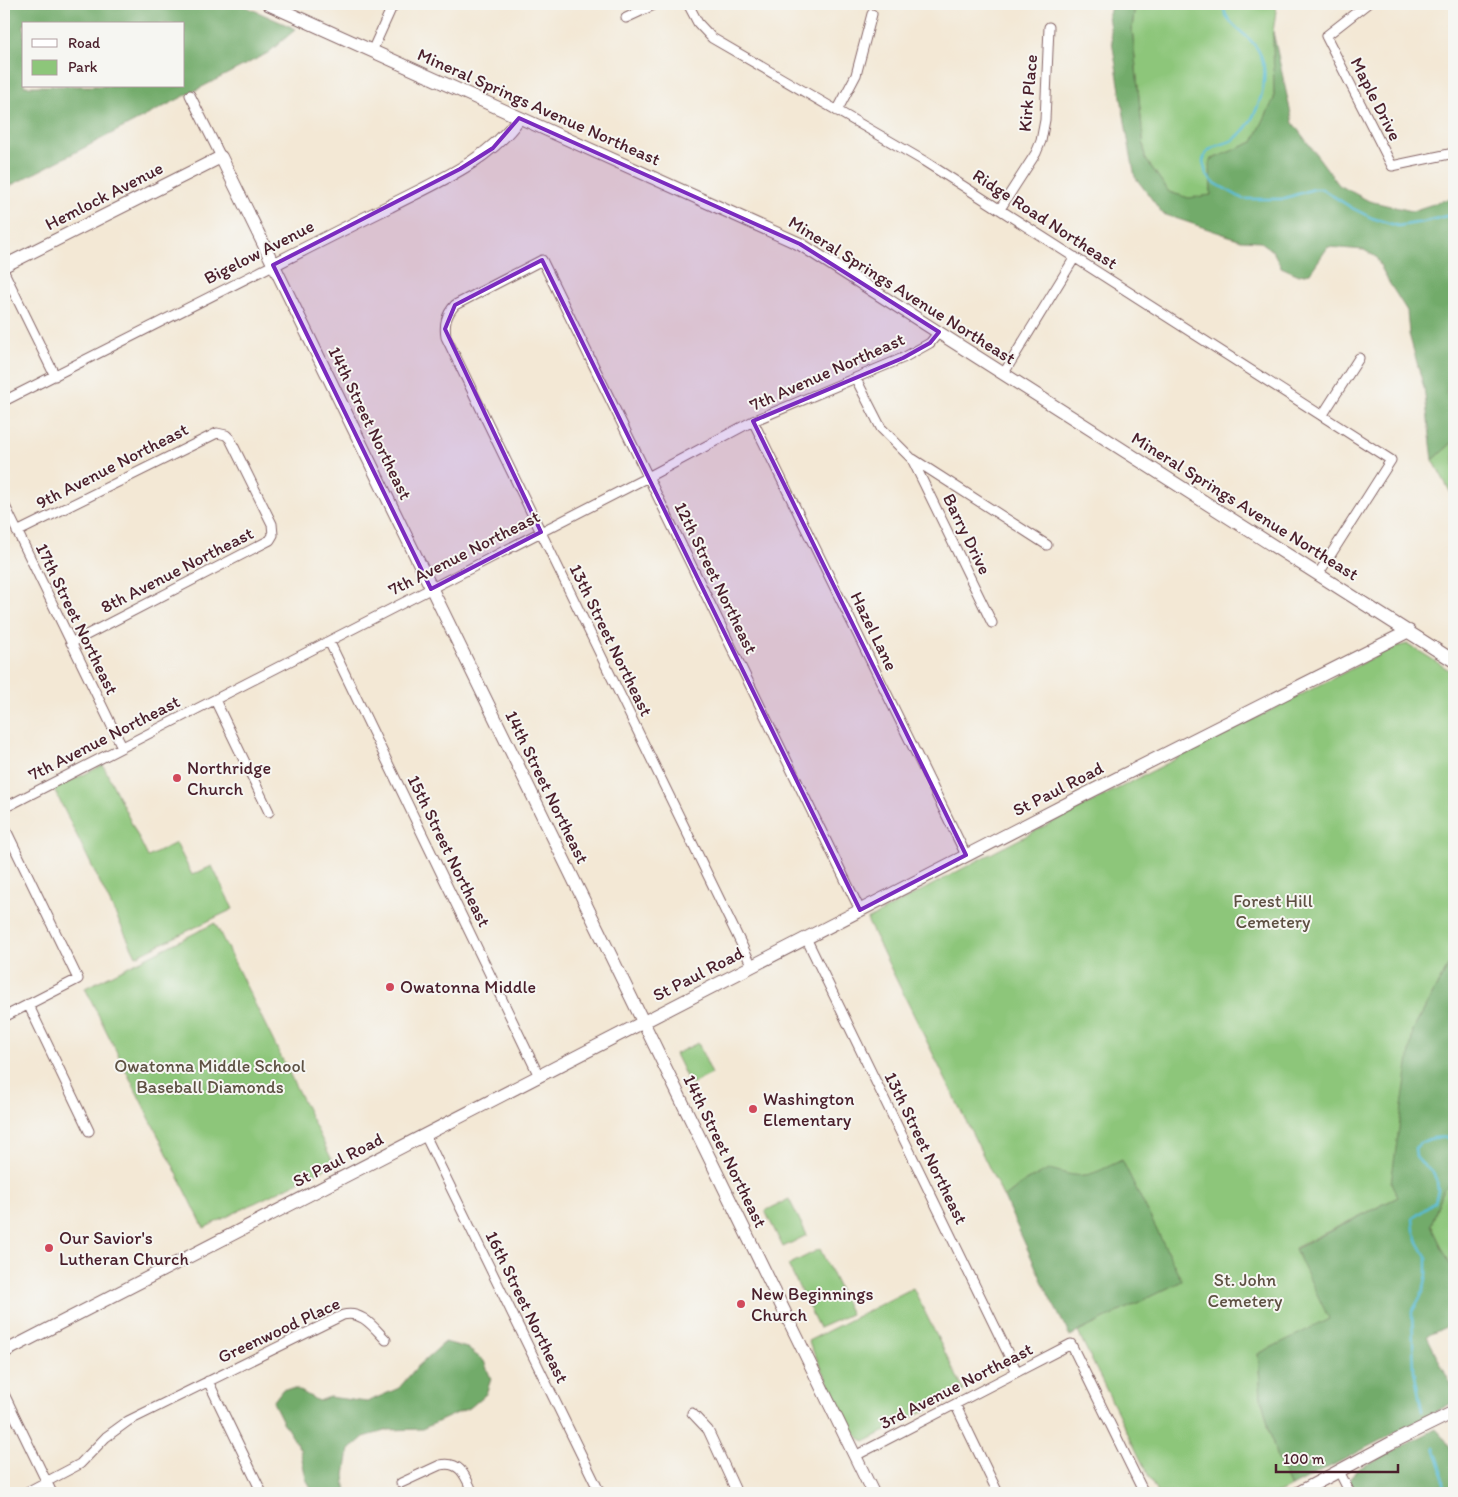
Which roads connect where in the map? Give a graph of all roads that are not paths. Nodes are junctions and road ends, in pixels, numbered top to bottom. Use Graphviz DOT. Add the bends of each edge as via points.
graph roads {
  1 [pos="268,4"];
  2 [pos="395,4"];
  3 [pos="656,4"];
  4 [pos="688,4"];
  5 [pos="1367,4"];
  6 [pos="872,14"];
  7 [pos="626,18"];
  8 [pos="1049,27"];
  9 [pos="372,51"];
  10 [pos="190,95"];
  11 [pos="837,111"];
  12 [pos="519,118"];
  13 [pos="1454,153"];
  14 [pos="221,157"];
  15 [pos="1000,209"];
  16 [pos="1075,257"];
  17 [pos="273,265"];
  18 [pos="4,266"];
  19 [pos="4,272"];
  20 [pos="445,327"];
  21 [pos="939,332"];
  22 [pos="1359,358"];
  23 [pos="1004,373"];
  24 [pos="55,376"];
  25 [pos="856,379"];
  26 [pos="4,401"];
  27 [pos="1322,416"];
  28 [pos="753,421"];
  29 [pos="912,459"];
  30 [pos="648,477"];
  31 [pos="4,504"];
  32 [pos="17,532"];
  33 [pos="540,532"];
  34 [pos="270,540"];
  35 [pos="1047,545"];
  36 [pos="1318,573"];
  37 [pos="431,589"];
  38 [pos="992,623"];
  39 [pos="1409,631"];
  40 [pos="329,642"];
  41 [pos="71,643"];
  42 [pos="1454,661"];
  43 [pos="215,700"];
  44 [pos="122,747"];
  45 [pos="4,808"];
  46 [pos="269,812"];
  47 [pos="4,826"];
  48 [pos="966,855"];
  49 [pos="860,910"];
  50 [pos="806,938"];
  51 [pos="752,966"];
  52 [pos="28,1004"];
  53 [pos="4,1016"];
  54 [pos="643,1022"];
  55 [pos="540,1076"];
  56 [pos="89,1131"];
  57 [pos="425,1135"];
  58 [pos="386,1340"];
  59 [pos="4,1352"];
  60 [pos="1017,1372"];
  61 [pos="208,1382"];
  62 [pos="4,1394"];
  63 [pos="956,1404"];
  64 [pos="1454,1412"];
  65 [pos="692,1413"];
  66 [pos="855,1456"];
  67 [pos="1339,1471"];
  68 [pos="46,1482"];
  69 [pos="401,1484"];
  70 [pos="25,1493"];
  71 [pos="52,1493"];
  72 [pos="262,1493"];
  73 [pos="473,1493"];
  74 [pos="600,1493"];
  75 [pos="737,1493"];
  76 [pos="873,1493"];
  77 [pos="998,1493"];
  78 [pos="1144,1493"];
  79 [pos="1298,1493"];
  80 [pos="1350,1493"];
  1 -- 9 [label="street, Mineral Springs Avenue Northeast"];
  2 -- 9 [label="street"];
  3 -- 7 [label="street"];
  4 -- 11 [label="street, Ridge Road Northeast" via="698,23 712,38"];
  5 -- 13 [label="street, Maple Drive" via="1326,36 1392,166"];
  6 -- 11 [label="street" via="856,75"];
  8 -- 15 [label="street, Kirk Place" via="1045,120 1041,141"];
  9 -- 12 [label="street, Mineral Springs Avenue Northeast"];
  10 -- 14 [label="street, 14th Street Northeast"];
  11 -- 15 [label="street, Ridge Road Northeast"];
  12 -- 17 [label="street, Bigelow Avenue" via="493,148 460,169"];
  12 -- 21 [label="street, Mineral Springs Avenue Northeast" via="800,244"];
  14 -- 17 [label="street, 14th Street Northeast"];
  14 -- 18 [label="street, Hemlock Avenue"];
  15 -- 16 [label="street, Ridge Road Northeast"];
  16 -- 23 [label="street"];
  16 -- 27 [label="street, Ridge Road Northeast"];
  17 -- 24 [label="street, Bigelow Avenue"];
  17 -- 37 [label="street, 14th Street Northeast"];
  19 -- 24 [label="street"];
  20 -- 30 [label="street, 12th Street Northeast" via="447,316 455,305 542,260"];
  20 -- 33 [label="street, 13th Street Northeast" via="446,337"];
  21 -- 23 [label="street, Mineral Springs Avenue Northeast"];
  21 -- 25 [label="street, 7th Avenue Northeast" via="930,342 903,358"];
  22 -- 27 [label="street"];
  23 -- 36 [label="street, Mineral Springs Avenue Northeast"];
  24 -- 26 [label="street, Bigelow Avenue"];
  25 -- 28 [label="street, 7th Avenue Northeast"];
  25 -- 29 [label="street, Barry Drive" via="881,428"];
  27 -- 36 [label="street, Ridge Road Northeast" via="1391,460"];
  28 -- 30 [label="street, 7th Avenue Northeast"];
  28 -- 48 [label="street, Hazel Lane"];
  29 -- 35 [label="street, Barry Drive"];
  29 -- 38 [label="street, Barry Drive"];
  30 -- 33 [label="street, 7th Avenue Northeast"];
  30 -- 49 [label="street, 12th Street Northeast"];
  31 -- 32 [label="street, 17th Street Northeast"];
  32 -- 34 [label="street, 9th Avenue Northeast" via="212,434 222,434 230,439 272,524"];
  32 -- 41 [label="street, 17th Street Northeast"];
  33 -- 37 [label="street, 7th Avenue Northeast"];
  33 -- 51 [label="street, 13th Street Northeast"];
  34 -- 41 [label="street, 8th Avenue Northeast"];
  36 -- 39 [label="street, Mineral Springs Avenue Northeast"];
  37 -- 40 [label="street, 7th Avenue Northeast"];
  37 -- 54 [label="street, 14th Street Northeast"];
  39 -- 42 [label="street, Mineral Springs Avenue Northeast"];
  39 -- 48 [label="street, St Paul Road"];
  40 -- 43 [label="street, 7th Avenue Northeast"];
  40 -- 55 [label="street, 15th Street Northeast"];
  41 -- 44 [label="street, 17th Street Northeast"];
  43 -- 44 [label="street, 7th Avenue Northeast"];
  43 -- 46 [label="street"];
  44 -- 45 [label="street, 7th Avenue Northeast"];
  47 -- 52 [label="street" via="78,978"];
  48 -- 49 [label="street, St Paul Road"];
  49 -- 50 [label="street, St Paul Road"];
  50 -- 51 [label="street, St Paul Road"];
  50 -- 60 [label="street, 13th Street Northeast"];
  51 -- 54 [label="street, St Paul Road"];
  52 -- 53 [label="street"];
  52 -- 56 [label="street"];
  54 -- 55 [label="street, St Paul Road"];
  54 -- 66 [label="street, 14th Street Northeast"];
  55 -- 57 [label="street, St Paul Road"];
  57 -- 59 [label="street, St Paul Road"];
  57 -- 74 [label="street, 16th Street Northeast"];
  58 -- 61 [label="street, Greenwood Place" via="362,1317 350,1314"];
  60 -- 63 [label="street, 3rd Avenue Northeast"];
  60 -- 78 [label="street, 3rd Avenue Northeast" via="1071,1344"];
  61 -- 68 [label="street, Greenwood Place" via="128,1421 106,1437 80,1464"];
  61 -- 72 [label="street"];
  62 -- 68 [label="street"];
  63 -- 66 [label="street, 3rd Avenue Northeast"];
  63 -- 77 [label="street"];
  64 -- 67 [label="street"];
  65 -- 75 [label="street" via="708,1430"];
  66 -- 76 [label="street, 14th Street Northeast"];
  67 -- 79 [label="street"];
  67 -- 80 [label="street"];
  68 -- 70 [label="street, Greenwood Place"];
  68 -- 71 [label="street"];
  69 -- 73 [label="street" via="440,1465 453,1464 462,1470"];
}
